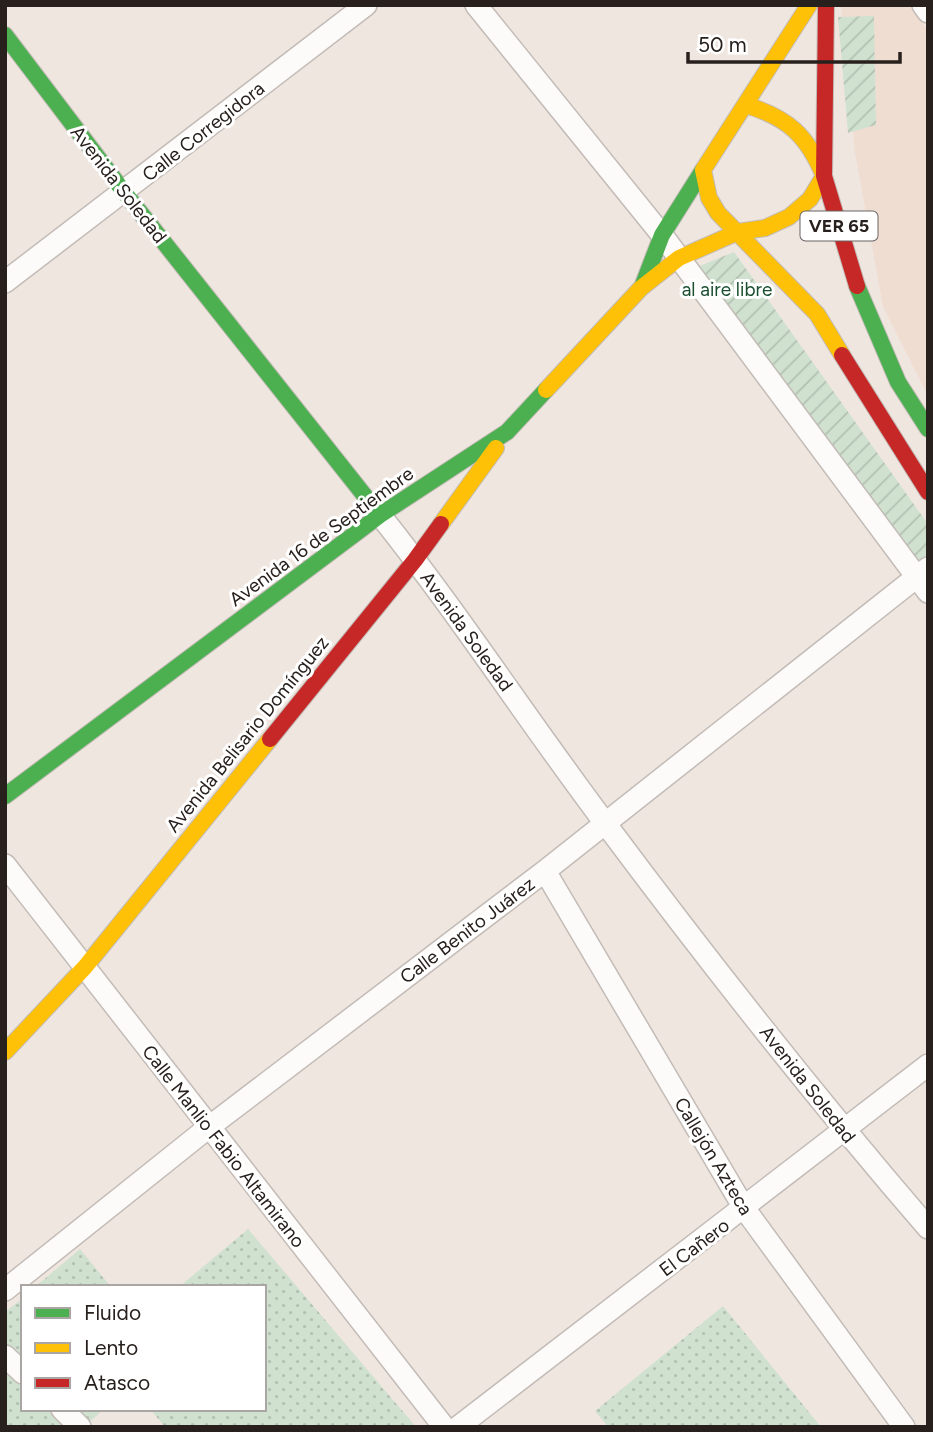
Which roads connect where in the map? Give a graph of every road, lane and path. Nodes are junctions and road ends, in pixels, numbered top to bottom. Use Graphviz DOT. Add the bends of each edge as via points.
graph roads {
  1 [pos="366,5"];
  2 [pos="477,5"];
  3 [pos="809,5"];
  4 [pos="826,5"];
  5 [pos="923,5"];
  6 [pos="928,12"];
  7 [pos="5,35"];
  8 [pos="746,104"];
  9 [pos="703,170"];
  10 [pos="824,176"];
  11 [pos="124,192"];
  12 [pos="738,232"];
  13 [pos="662,235"];
  14 [pos="679,258"];
  15 [pos="5,282"];
  16 [pos="641,288"];
  17 [pos="928,429"];
  18 [pos="507,432"];
  19 [pos="928,492"];
  20 [pos="380,515"];
  21 [pos="415,560"];
  22 [pos="924,578"];
  23 [pos="5,796"];
  24 [pos="604,823"];
  25 [pos="5,865"];
  26 [pos="545,871"];
  27 [pos="85,967"];
  28 [pos="5,1052"];
  29 [pos="928,1065"];
  30 [pos="209,1128"];
  31 [pos="844,1130"];
  32 [pos="744,1208"];
  33 [pos="928,1228"];
  34 [pos="5,1290"];
  35 [pos="5,1356"];
  36 [pos="21,1371"];
  37 [pos="64,1411"];
  38 [pos="80,1427"];
  39 [pos="444,1427"];
  40 [pos="458,1427"];
  41 [pos="904,1427"];
  1 -- 11 [label="street, Calle Corregidora"];
  2 -- 13 [label="street"];
  3 -- 8 [label="main road, Avenida 16 de Septiembre"];
  4 -- 10 [label="main road, VER 65"];
  5 -- 6 [label="street"];
  7 -- 11 [label="main road, Avenida Soledad"];
  8 -- 9 [label="main road, Avenida 16 de Septiembre"];
  8 -- 10 [label="main road" via="787,121 804,136"];
  9 -- 12 [label="main road" via="713,208"];
  9 -- 13 [label="main road, Avenida 16 de Septiembre"];
  10 -- 12 [label="main road" via="810,199 789,217 765,228"];
  10 -- 17 [label="main road, VER 65" via="855,280 898,382"];
  11 -- 15 [label="street, Calle Corregidora"];
  11 -- 20 [label="main road, Avenida Soledad"];
  12 -- 14 [label="main road, Avenida 16 de Septiembre"];
  12 -- 19 [label="main road" via="817,314"];
  13 -- 14 [label="street"];
  13 -- 16 [label="main road, Avenida 16 de Septiembre"];
  14 -- 16 [label="main road, Avenida 16 de Septiembre"];
  14 -- 22 [label="street"];
  16 -- 18 [label="main road, Avenida 16 de Septiembre"];
  18 -- 20 [label="main road, Avenida 16 de Septiembre"];
  18 -- 21 [label="main road, Avenida Belisario Domínguez"];
  20 -- 21 [label="street, Avenida Soledad"];
  20 -- 23 [label="main road, Avenida 16 de Septiembre"];
  21 -- 24 [label="street, Avenida Soledad"];
  21 -- 27 [label="main road, Avenida Belisario Domínguez"];
  22 -- 24 [label="street, Calle Benito Juárez"];
  24 -- 26 [label="street, Calle Benito Juárez"];
  24 -- 31 [label="street, Avenida Soledad"];
  25 -- 27 [label="street, Calle Manlio Fabio Altamirano"];
  26 -- 30 [label="street, Calle Benito Juárez"];
  26 -- 32 [label="street, Callejón Azteca"];
  27 -- 28 [label="main road, Avenida Belisario Domínguez"];
  27 -- 30 [label="street, Calle Manlio Fabio Altamirano"];
  29 -- 31 [label="street, El Cañero"];
  30 -- 34 [label="street, Calle Benito Juárez"];
  30 -- 39 [label="street, Calle Manlio Fabio Altamirano"];
  31 -- 32 [label="street, El Cañero"];
  31 -- 33 [label="street, Avenida Soledad"];
  32 -- 40 [label="street, El Cañero"];
  32 -- 41 [label="street, Callejón Azteca"];
  35 -- 36 [label="street"];
  37 -- 38 [label="street"];
}
